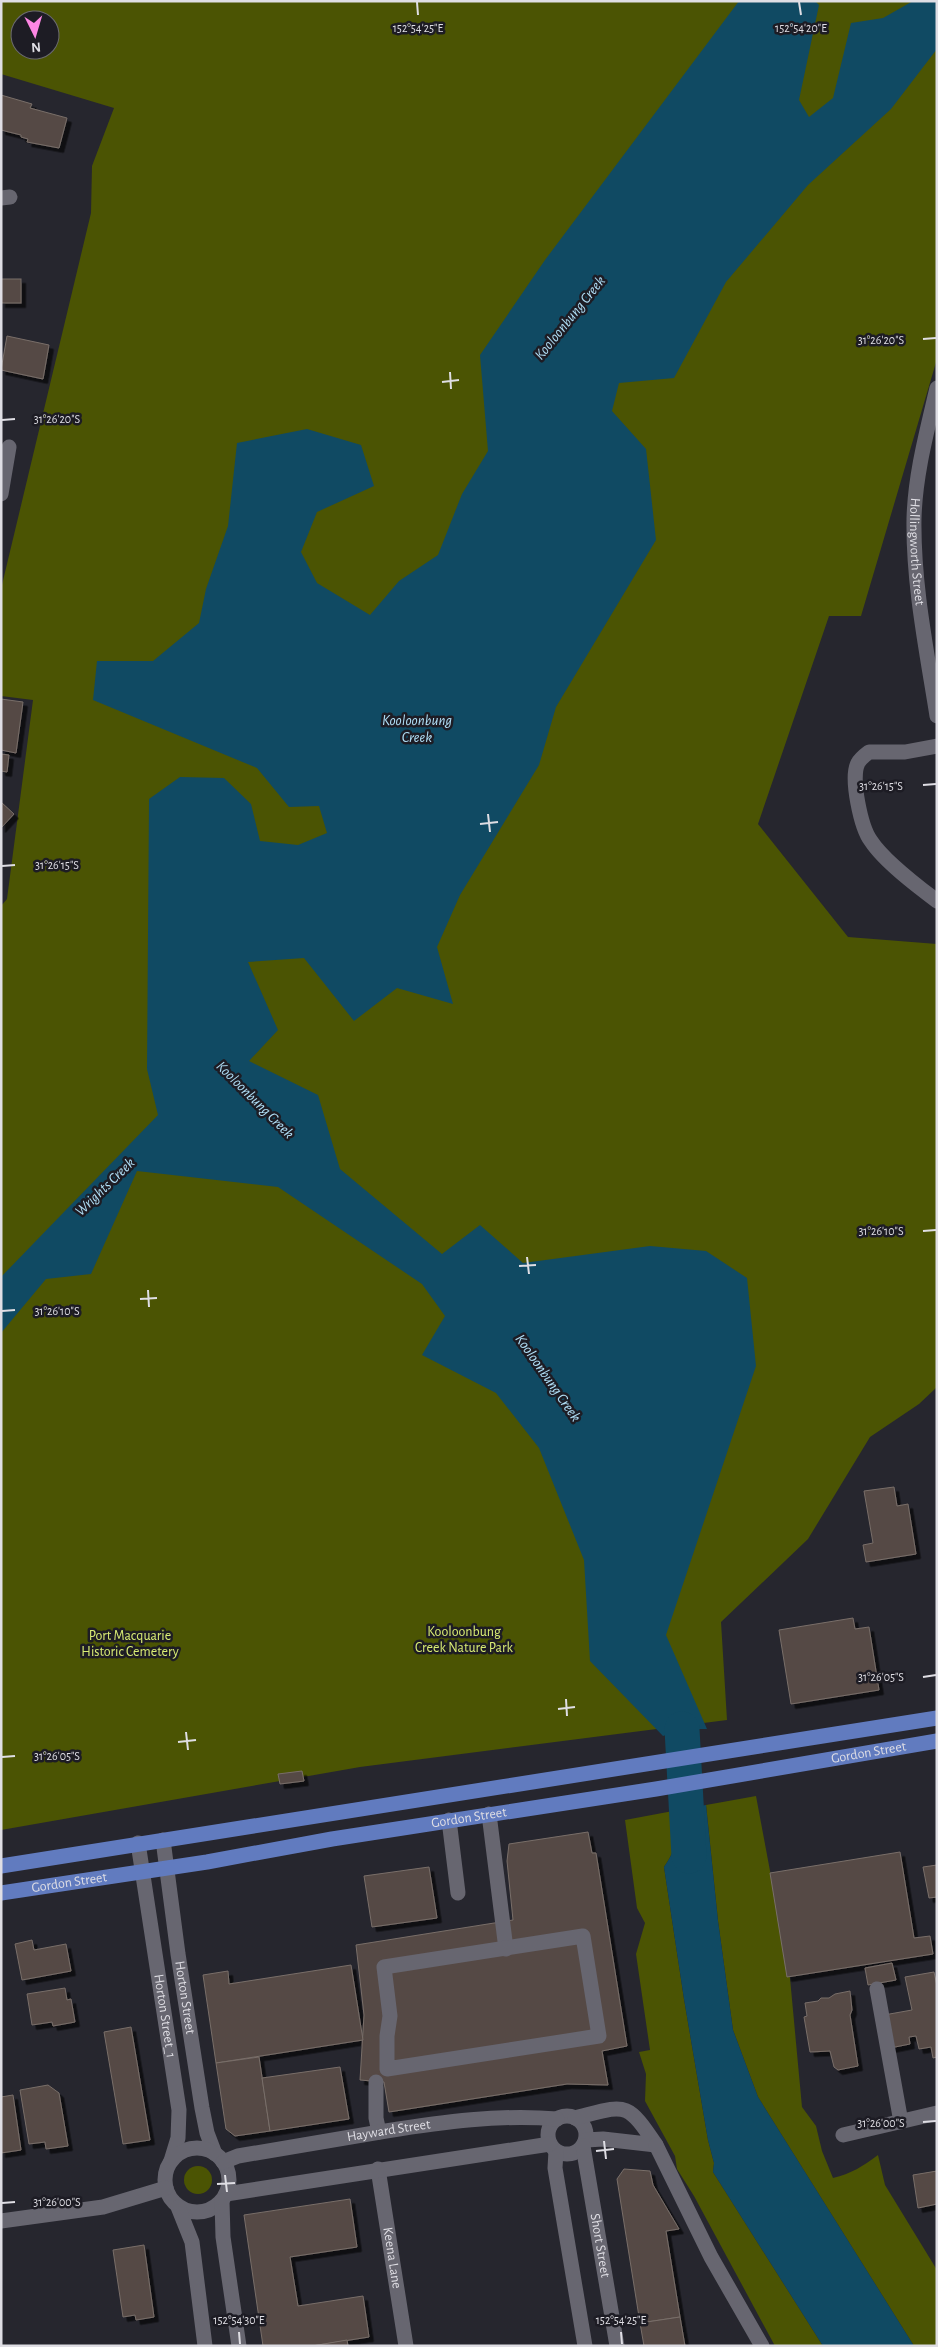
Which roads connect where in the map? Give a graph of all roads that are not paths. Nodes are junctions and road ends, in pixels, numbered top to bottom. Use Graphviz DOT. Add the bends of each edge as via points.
graph roads {
  1 [pos="937,388"];
  2 [pos="931,438"];
  3 [pos="9,447"];
  4 [pos="1,494"];
  5 [pos="937,716"];
  6 [pos="937,746"];
  7 [pos="937,900"];
  8 [pos="937,1718"];
  9 [pos="937,1741"];
  10 [pos="490,1814"];
  11 [pos="449,1820"];
  12 [pos="164,1840"];
  13 [pos="138,1842"];
  14 [pos="1,1866"];
  15 [pos="168,1867"];
  16 [pos="143,1871"];
  17 [pos="1,1893"];
  18 [pos="458,1893"];
  19 [pos="506,1949"];
  20 [pos="877,1989"];
  21 [pos="376,2082"];
  22 [pos="937,2114"];
  23 [pos="575,2118"];
  24 [pos="557,2119"];
  25 [pos="901,2122"];
  26 [pos="379,2132"];
  27 [pos="842,2135"];
  28 [pos="584,2143"];
  29 [pos="656,2146"];
  30 [pos="553,2147"];
  31 [pos="219,2158"];
  32 [pos="171,2161"];
  33 [pos="378,2169"];
  34 [pos="166,2188"];
  35 [pos="224,2197"];
  36 [pos="178,2208"];
  37 [pos="1,2221"];
  38 [pos="205,2346"];
  39 [pos="240,2346"];
  40 [pos="406,2346"];
  41 [pos="585,2346"];
  42 [pos="617,2346"];
  43 [pos="762,2346"];
  1 -- 2 [label="street, Hollingworth Street"];
  2 -- 5 [label="street, Hollingworth Street" via="915,502 914,542"];
  3 -- 4 [label="street"];
  6 -- 7 [label="street" via="905,752 869,752 858,763 854,781 870,841 910,881"];
  8 -- 12 [label="main road, Gordon Street"];
  9 -- 10 [label="main road, Gordon Street"];
  10 -- 11 [label="main road, Gordon Street"];
  10 -- 19 [label="street"];
  11 -- 15 [label="main road, Gordon Street"];
  11 -- 18 [label="street"];
  12 -- 13 [label="main road, Gordon Street"];
  12 -- 15 [label="street, Horton Street"];
  13 -- 14 [label="main road, Gordon Street"];
  13 -- 16 [label="street"];
  15 -- 16 [label="main road, Gordon Street"];
  15 -- 31 [label="street, Horton Street" via="202,2108 207,2133"];
  16 -- 17 [label="main road, Gordon Street"];
  16 -- 32 [label="street, Horton Street_1" via="178,2110 178,2138"];
  19 -- 19 [label="street" via="583,1936 599,2036 388,2070 390,2016 384,1967"];
  20 -- 25 [label="street"];
  21 -- 26 [label="street"];
  22 -- 25 [label="street"];
  23 -- 24 [label="street"];
  23 -- 28 [label="street" via="584,2127"];
  23 -- 29 [label="street" via="621,2108 630,2111"];
  24 -- 26 [label="street, Hayward Street" via="492,2118"];
  24 -- 30 [label="street" via="548,2134"];
  25 -- 27 [label="street"];
  26 -- 31 [label="street, Hayward Street"];
  28 -- 29 [label="street" via="603,2139"];
  28 -- 30 [label="street" via="574,2153 567,2154"];
  28 -- 42 [label="street, Short Street"];
  29 -- 43 [label="street" via="712,2257"];
  30 -- 33 [label="street"];
  30 -- 41 [label="street"];
  31 -- 32 [label="street" via="200,2148 189,2149"];
  31 -- 35 [label="street" via="228,2172 229,2183"];
  32 -- 34 [label="street" via="165,2177"];
  33 -- 35 [label="street"];
  33 -- 40 [label="street, Keena Lane"];
  34 -- 36 [label="street"];
  34 -- 37 [label="street" via="88,2210"];
  35 -- 36 [label="street" via="204,2211"];
  35 -- 39 [label="street" via="223,2237"];
  36 -- 38 [label="street" via="192,2242"];
}
